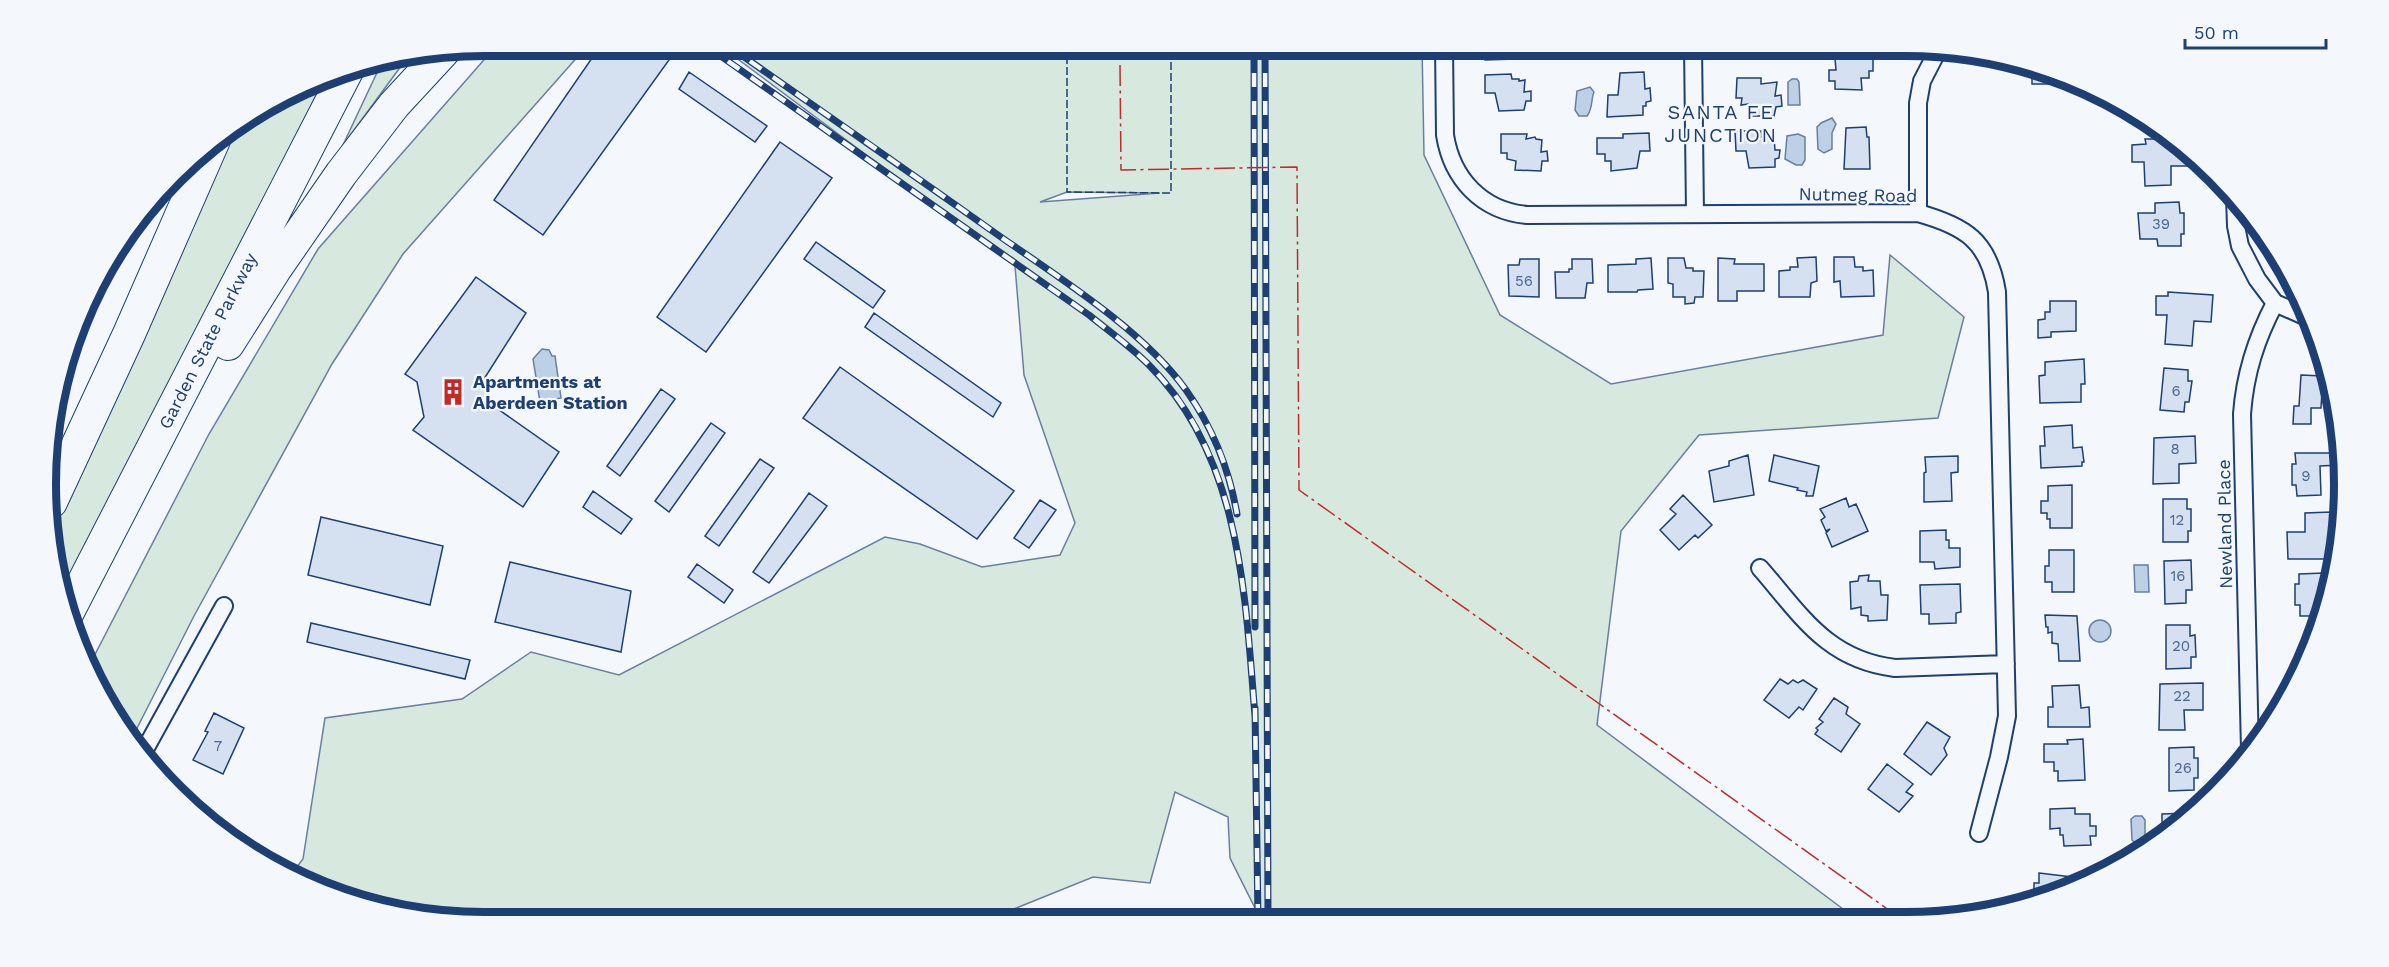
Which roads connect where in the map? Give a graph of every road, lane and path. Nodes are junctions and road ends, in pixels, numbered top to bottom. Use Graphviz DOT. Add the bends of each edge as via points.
graph roads {
  1 [pos="1444,56"];
  2 [pos="1693,56"];
  3 [pos="1935,56"];
  4 [pos="437,58"];
  5 [pos="343,79"];
  6 [pos="206,158"];
  7 [pos="2235,211"];
  8 [pos="1918,213"];
  9 [pos="1695,214"];
  10 [pos="2275,303"];
  11 [pos="2298,313"];
  12 [pos="166,422"];
  13 [pos="56,491"];
  14 [pos="1760,568"];
  15 [pos="73,603"];
  16 [pos="224,606"];
  17 [pos="2006,664"];
  18 [pos="2250,737"];
  19 [pos="146,747"];
  20 [pos="1979,833"];
  1 -- 9 [label="street, Nutmeg Road" via="1447,148 1460,176 1480,198 1498,208 1527,215"];
  2 -- 9 [label="street"];
  3 -- 8 [label="street" via="1922,81 1918,102"];
  4 -- 12 [label="highway" via="394,105 341,174 234,336"];
  5 -- 12 [label="highway, Garden State Parkway"];
  6 -- 13 [label="highway"];
  7 -- 10 [label="street" via="2240,246"];
  8 -- 9 [label="street, Nutmeg Road"];
  8 -- 17 [label="street, Nutmeg Road" via="1948,221 1963,230 1980,246 1994,276"];
  10 -- 11 [label="street"];
  10 -- 18 [label="street, Newland Place" via="2250,361 2241,414"];
  12 -- 15 [label="highway, Garden State Parkway"];
  14 -- 17 [label="street" via="1827,642 1852,658 1895,668"];
  16 -- 19 [label="street"];
  17 -- 20 [label="street, Nutmeg Road" via="2007,716"];
}
